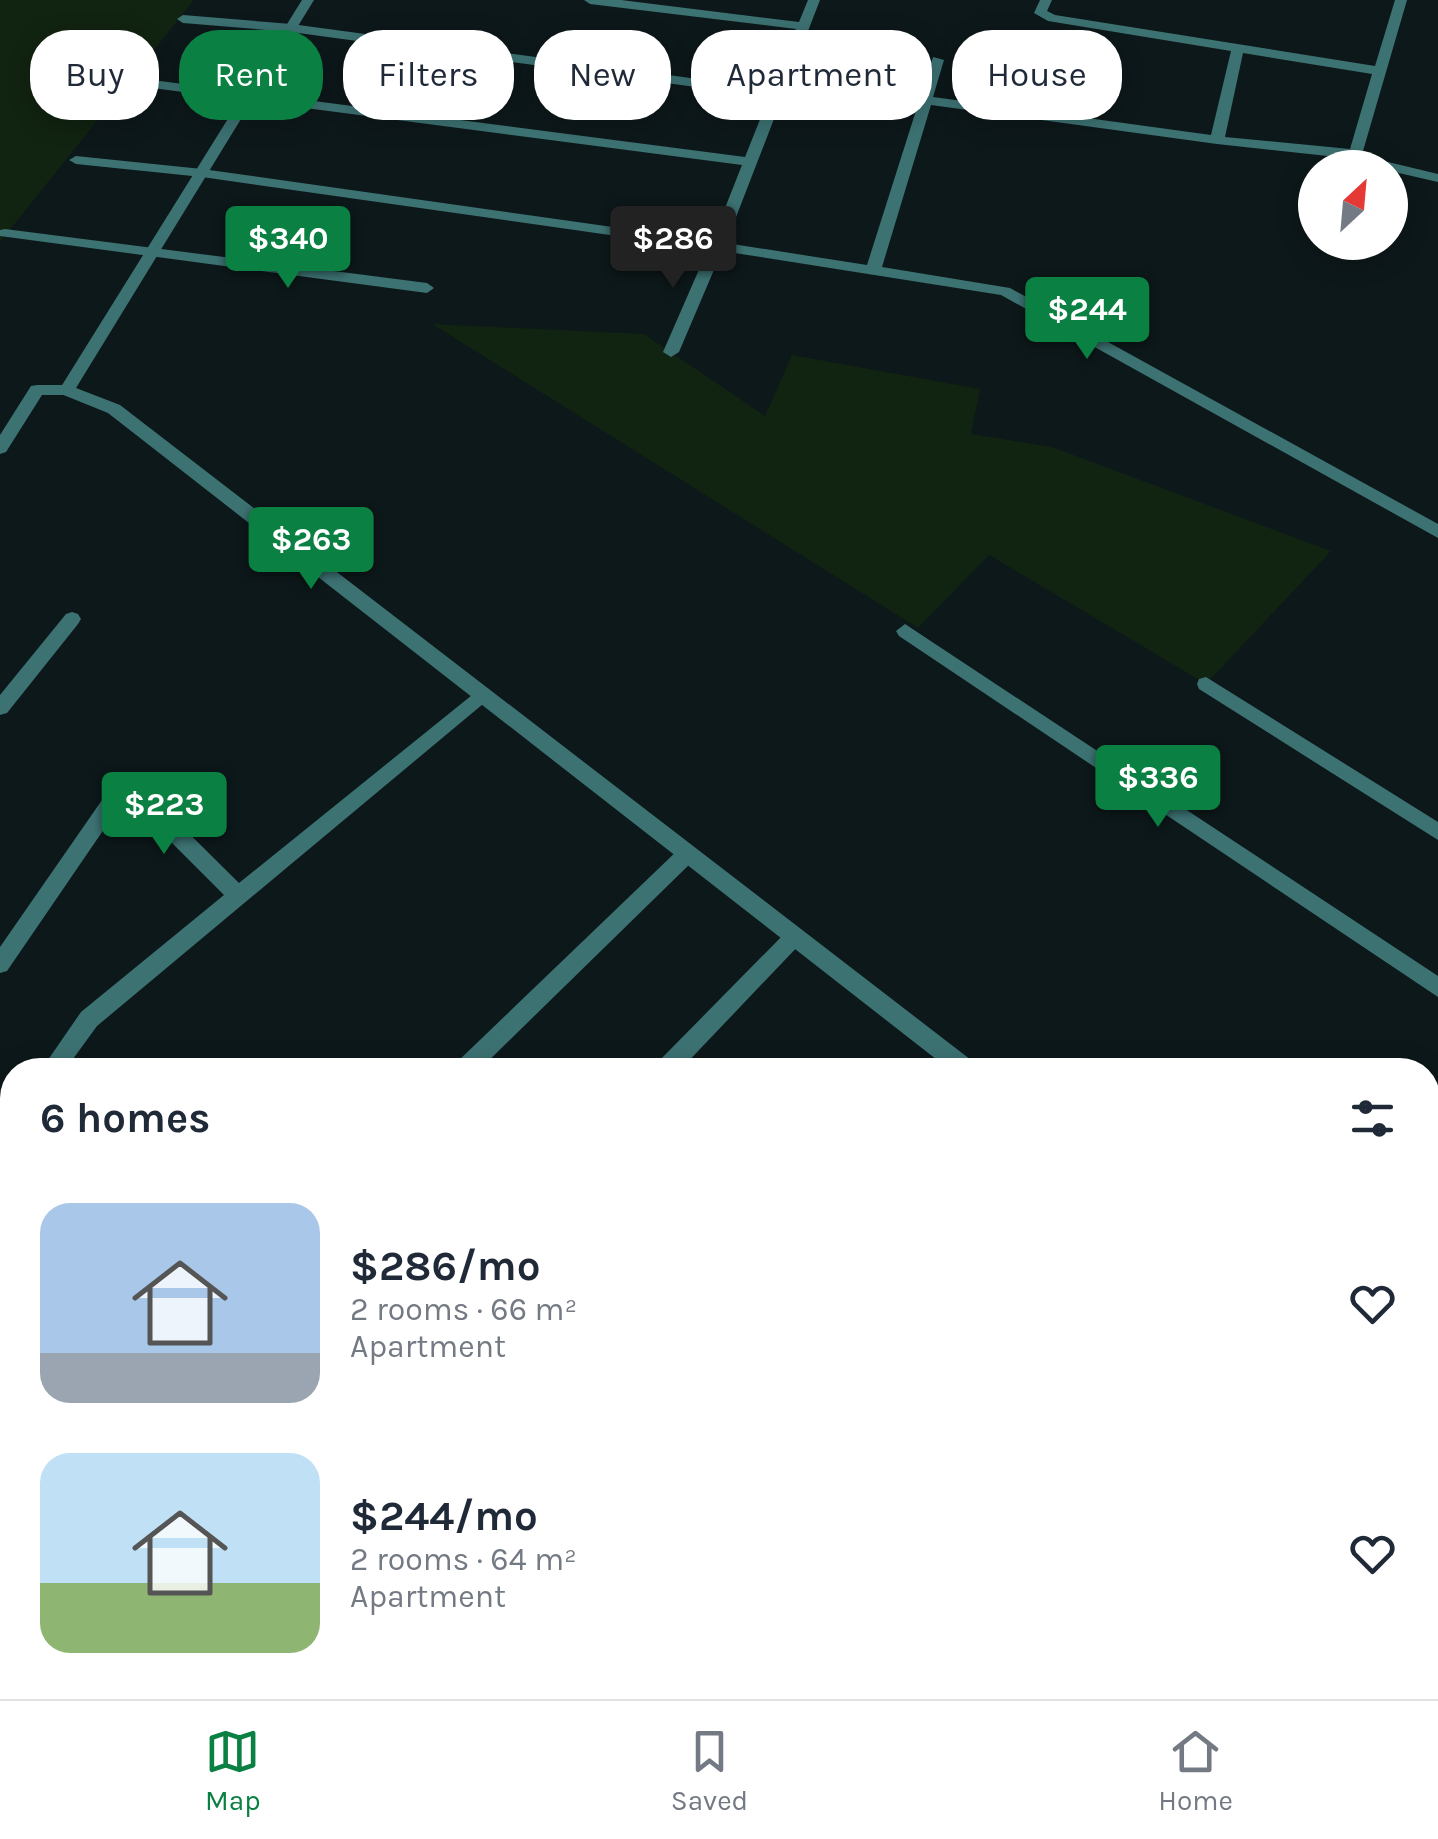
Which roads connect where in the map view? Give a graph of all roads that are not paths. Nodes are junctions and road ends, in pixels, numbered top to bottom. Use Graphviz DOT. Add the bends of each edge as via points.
graph roads {
  1 [pos="308,0"];
  2 [pos="590,0"];
  3 [pos="814,0"];
  4 [pos="1046,0"];
  5 [pos="1401,0"];
  6 [pos="183,19"];
  7 [pos="804,26"];
  8 [pos="291,28"];
  9 [pos="802,30"];
  10 [pos="1238,48"];
  11 [pos="938,60"];
  12 [pos="1379,71"];
  13 [pos="932,80"];
  14 [pos="691,82"];
  15 [pos="932,101"];
  16 [pos="323,105"];
  17 [pos="235,120"];
  18 [pos="767,120"];
  19 [pos="920,120"];
  20 [pos="1217,140"];
  21 [pos="1305,150"];
  22 [pos="1356,150"];
  23 [pos="76,160"];
  24 [pos="750,162"];
  25 [pos="1408,171"];
  26 [pos="202,173"];
  27 [pos="1438,178"];
  28 [pos="5,233"];
  29 [pos="716,246"];
  30 [pos="154,250"];
  31 [pos="873,270"];
  32 [pos="427,288"];
  33 [pos="672,352"];
  34 [pos="67,390"];
  35 [pos="0,448"];
  36 [pos="1438,532"];
  37 [pos="72,620"];
  38 [pos="905,631"];
  39 [pos="1206,684"];
  40 [pos="482,694"];
  41 [pos="0,708"];
  42 [pos="1438,832"];
  43 [pos="687,854"];
  44 [pos="238,896"];
  45 [pos="794,936"];
  46 [pos="0,964"];
  47 [pos="1438,988"];
  48 [pos="61,1058"];
  49 [pos="476,1058"];
  50 [pos="677,1058"];
  51 [pos="952,1058"];
  1 -- 8 [label="street"];
  2 -- 7 [label="street"];
  3 -- 7 [label="street"];
  4 -- 10 [label="street" via="1040,13 1052,18"];
  5 -- 12 [label="street"];
  6 -- 8 [label="street"];
  7 -- 9 [label="street"];
  8 -- 14 [label="street"];
  10 -- 12 [label="street"];
  10 -- 20 [label="street"];
  11 -- 13 [label="street"];
  12 -- 22 [label="street"];
  15 -- 20 [label="street"];
  16 -- 24 [label="street"];
  17 -- 26 [label="street"];
  18 -- 24 [label="street"];
  19 -- 31 [label="street"];
  20 -- 21 [label="street"];
  23 -- 26 [label="street"];
  24 -- 29 [label="street"];
  25 -- 27 [label="street"];
  26 -- 29 [label="street"];
  26 -- 30 [label="street"];
  28 -- 30 [label="street"];
  29 -- 31 [label="street"];
  29 -- 33 [label="street"];
  30 -- 32 [label="street"];
  30 -- 34 [label="street"];
  31 -- 36 [label="street" via="1005,291"];
  34 -- 35 [label="street" via="38,390"];
  34 -- 40 [label="street" via="114,410"];
  37 -- 41 [label="street"];
  38 -- 47 [label="street"];
  39 -- 42 [label="street"];
  40 -- 43 [label="street"];
  40 -- 44 [label="street"];
  43 -- 45 [label="street"];
  43 -- 49 [label="street"];
  44 -- 46 [label="street" via="124,783"];
  44 -- 48 [label="street" via="89,1019"];
  45 -- 50 [label="street"];
  45 -- 51 [label="street"];
}
